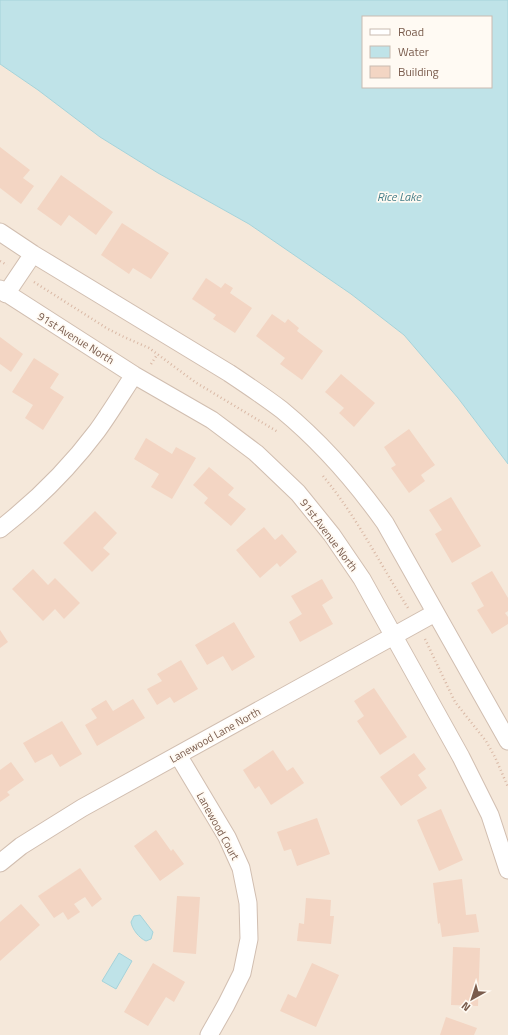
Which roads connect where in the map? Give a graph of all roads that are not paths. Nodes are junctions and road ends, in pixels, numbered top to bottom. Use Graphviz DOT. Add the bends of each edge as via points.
graph roads {
  1 [pos="0,232"];
  2 [pos="32,254"];
  3 [pos="3,292"];
  4 [pos="134,374"];
  5 [pos="0,529"];
  6 [pos="435,613"];
  7 [pos="393,636"];
  8 [pos="508,741"];
  9 [pos="178,755"];
  10 [pos="0,863"];
  11 [pos="508,870"];
  12 [pos="209,1035"];
  1 -- 2 [label="street"];
  2 -- 3 [label="street, 91st Avenue North"];
  2 -- 6 [label="street" via="229,373 282,410 321,446 367,498 385,523"];
  3 -- 4 [label="street, 91st Avenue North"];
  4 -- 5 [label="street" via="96,432 57,478"];
  4 -- 7 [label="street, 91st Avenue North" via="212,420 256,453 298,493 362,580"];
  6 -- 7 [label="street, Lanewood Lane North"];
  6 -- 8 [label="street"];
  7 -- 9 [label="street, Lanewood Lane North"];
  7 -- 11 [label="street, 91st Avenue North" via="461,757 490,815"];
  9 -- 10 [label="street, Lanewood Lane North" via="82,808"];
  9 -- 12 [label="street, Lanewood Court" via="227,837 241,868 248,903 249,939 242,973"];
}
